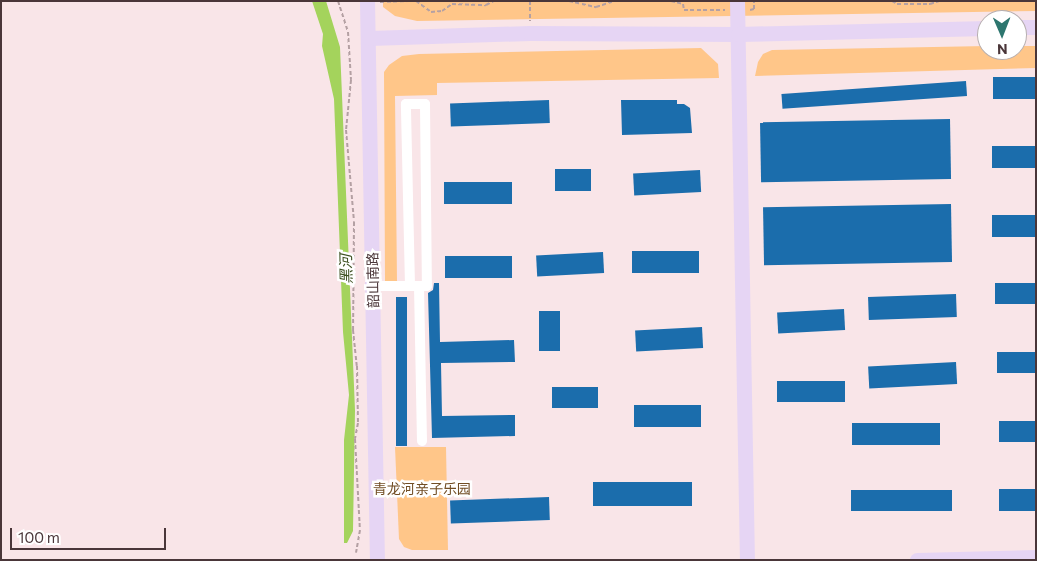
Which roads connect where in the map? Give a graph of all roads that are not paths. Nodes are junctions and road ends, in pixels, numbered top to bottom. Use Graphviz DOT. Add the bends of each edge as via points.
graph roads {
  1 [pos="367,2"];
  2 [pos="737,6"];
  3 [pos="977,28"];
  4 [pos="738,34"];
  5 [pos="369,38"];
  6 [pos="373,286"];
  7 [pos="415,286"];
  8 [pos="422,441"];
  9 [pos="1036,557"];
  10 [pos="377,560"];
  11 [pos="747,560"];
  12 [pos="918,560"];
  1 -- 5 [label="street, 韶山南路"];
  2 -- 4 [label="street"];
  3 -- 4 [label="street"];
  4 -- 5 [label="street" via="530,33"];
  4 -- 11 [label="street"];
  5 -- 6 [label="street, 韶山南路"];
  6 -- 7 [label="street"];
  6 -- 10 [label="street, 韶山南路"];
  7 -- 7 [label="street" via="406,104 425,104 427,286"];
  7 -- 8 [label="street"];
  9 -- 12 [label="street"];
}
